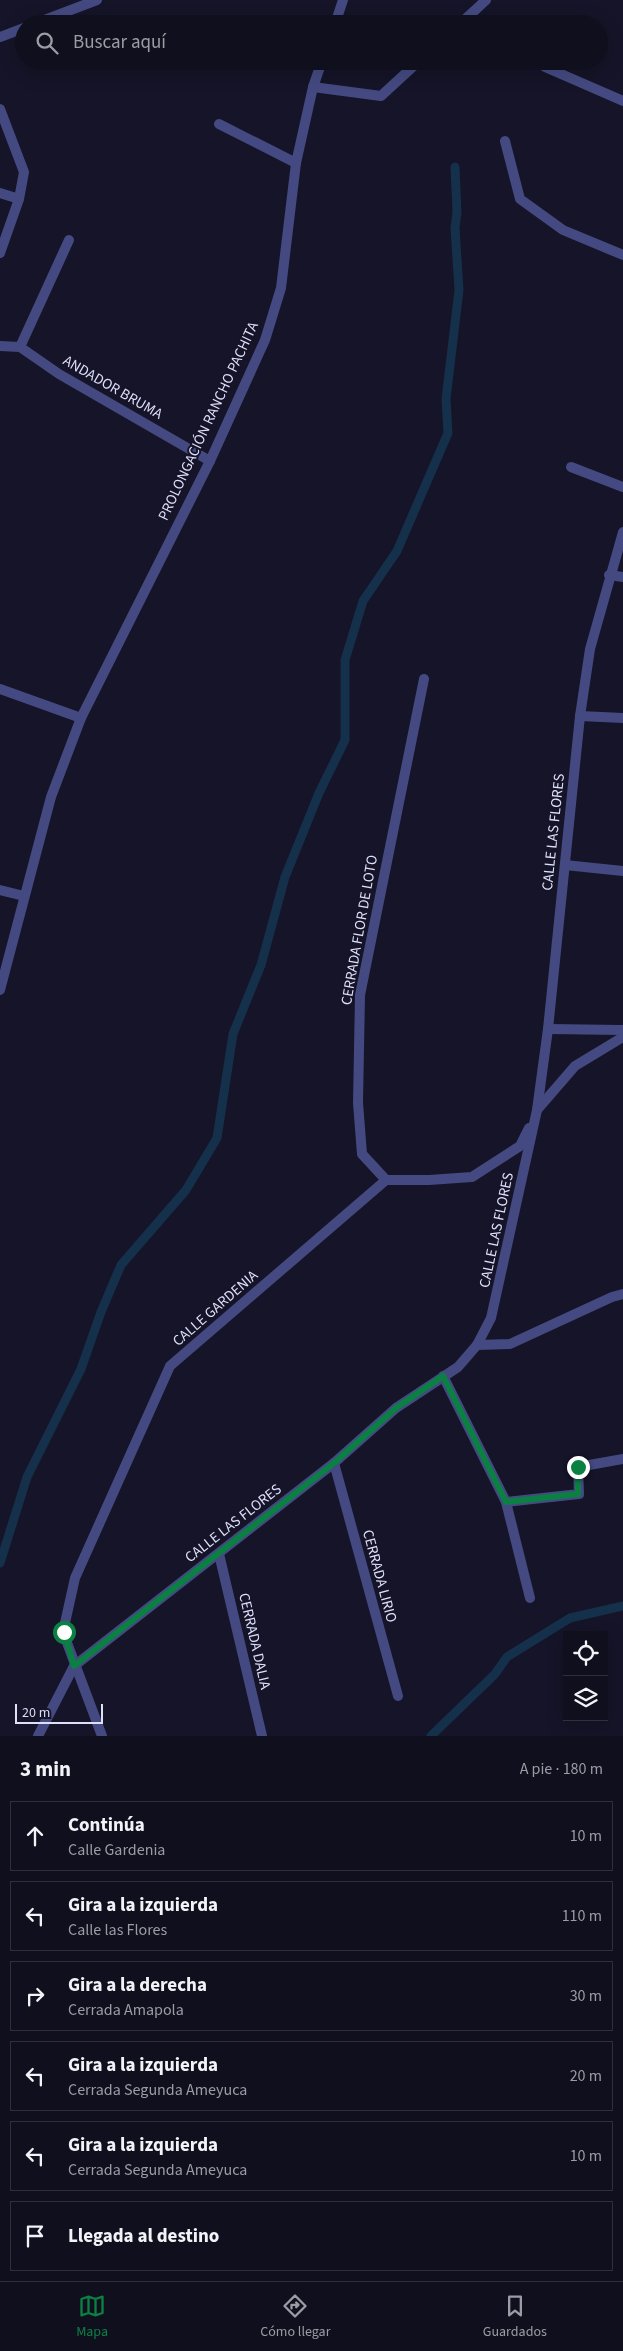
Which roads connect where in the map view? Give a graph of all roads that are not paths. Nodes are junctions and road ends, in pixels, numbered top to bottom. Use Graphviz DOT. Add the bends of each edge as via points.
graph roads {
  1 [pos="97,0"];
  2 [pos="343,0"];
  3 [pos="486,0"];
  4 [pos="58,15"];
  5 [pos="338,15"];
  6 [pos="470,15"];
  7 [pos="15,31"];
  8 [pos="0,37"];
  9 [pos="319,70"];
  10 [pos="409,70"];
  11 [pos="552,70"];
  12 [pos="313,87"];
  13 [pos="623,101"];
  14 [pos="0,109"];
  15 [pos="218,124"];
  16 [pos="505,141"];
  17 [pos="296,163"];
  18 [pos="0,193"];
  19 [pos="20,199"];
  20 [pos="69,240"];
  21 [pos="0,253"];
  22 [pos="623,255"];
  23 [pos="0,346"];
  24 [pos="20,347"];
  25 [pos="210,461"];
  26 [pos="570,467"];
  27 [pos="623,487"];
  28 [pos="623,532"];
  29 [pos="609,575"];
  30 [pos="623,578"];
  31 [pos="424,679"];
  32 [pos="0,689"];
  33 [pos="580,716"];
  34 [pos="81,718"];
  35 [pos="623,718"];
  36 [pos="565,865"];
  37 [pos="623,870"];
  38 [pos="0,890"];
  39 [pos="24,896"];
  40 [pos="0,990"];
  41 [pos="548,1029"];
  42 [pos="623,1030"];
  43 [pos="623,1037"];
  44 [pos="537,1110"];
  45 [pos="386,1180"];
  46 [pos="623,1294"];
  47 [pos="477,1345"];
  48 [pos="443,1376"];
  49 [pos="623,1459"];
  50 [pos="334,1463"];
  51 [pos="506,1502"];
  52 [pos="219,1554"];
  53 [pos="530,1598"];
  54 [pos="74,1666"];
  55 [pos="398,1696"];
  56 [pos="38,1736"];
  57 [pos="102,1736"];
  58 [pos="262,1736"];
  1 -- 4 [label="street"];
  2 -- 5 [label="street"];
  3 -- 6 [label="street"];
  7 -- 8 [label="street"];
  9 -- 12 [label="street, PROLONGACIÓN RANCHO PACHITA"];
  10 -- 12 [label="street" via="381,96"];
  11 -- 13 [label="street"];
  12 -- 17 [label="street, PROLONGACIÓN RANCHO PACHITA"];
  14 -- 19 [label="street" via="24,172"];
  15 -- 17 [label="street"];
  16 -- 22 [label="street" via="520,199 563,230"];
  17 -- 25 [label="street, PROLONGACIÓN RANCHO PACHITA" via="281,288 265,340"];
  18 -- 19 [label="street"];
  19 -- 21 [label="street"];
  20 -- 24 [label="street"];
  23 -- 24 [label="street"];
  24 -- 25 [label="street, ANDADOR BRUMA" via="58,374"];
  25 -- 34 [label="street, PROLONGACIÓN RANCHO PACHITA"];
  26 -- 27 [label="street"];
  28 -- 29 [label="street, CALLE LAS FLORES"];
  29 -- 30 [label="street"];
  29 -- 33 [label="street, CALLE LAS FLORES" via="590,649"];
  31 -- 45 [label="street, CERRADA FLOR DE LOTO" via="360,995 358,1103 362,1154"];
  32 -- 34 [label="street"];
  33 -- 35 [label="street"];
  33 -- 36 [label="street, CALLE LAS FLORES"];
  34 -- 39 [label="street, PROLONGACIÓN RANCHO PACHITA" via="51,798"];
  36 -- 37 [label="street"];
  36 -- 41 [label="street, CALLE LAS FLORES"];
  38 -- 39 [label="street"];
  39 -- 40 [label="street, PROLONGACIÓN RANCHO PACHITA"];
  41 -- 42 [label="street"];
  41 -- 44 [label="street, CALLE LAS FLORES"];
  43 -- 44 [label="street" via="575,1066"];
  44 -- 45 [label="street" via="520,1146 472,1176"];
  44 -- 47 [label="street, CALLE LAS FLORES" via="491,1318"];
  45 -- 54 [label="street, CALLE GARDENIA" via="170,1366 76,1578 64,1632"];
  46 -- 47 [label="street" via="612,1296 510,1344"];
  47 -- 48 [label="street, CALLE LAS FLORES" via="458,1367"];
  48 -- 50 [label="street, CALLE LAS FLORES" via="396,1408"];
  48 -- 51 [label="street"];
  49 -- 51 [label="street" via="578,1467 578,1494"];
  50 -- 52 [label="street, CALLE LAS FLORES"];
  50 -- 55 [label="street, CERRADA LIRIO"];
  51 -- 53 [label="street"];
  52 -- 54 [label="street, CALLE LAS FLORES"];
  52 -- 58 [label="street, CERRADA DALIA"];
  54 -- 56 [label="street, CALLE LAS FLORES"];
  54 -- 57 [label="street, CALLE GARDENIA"];
}
